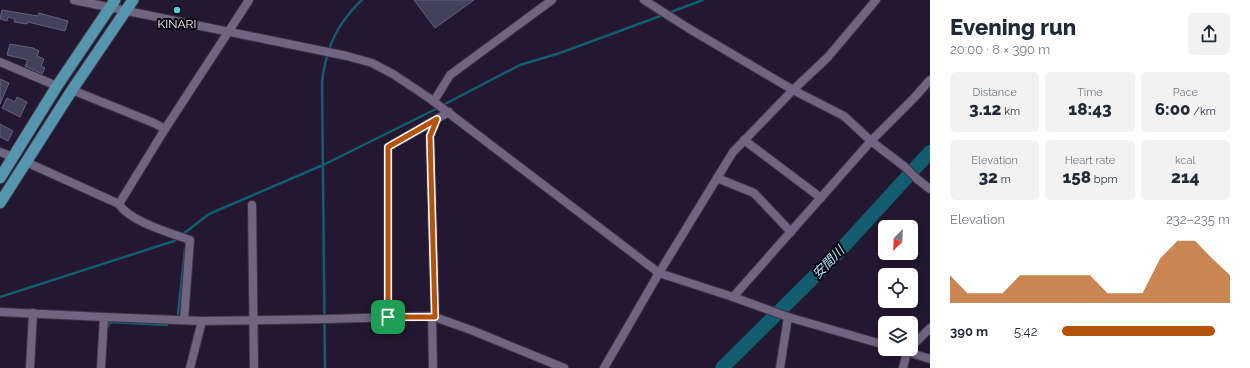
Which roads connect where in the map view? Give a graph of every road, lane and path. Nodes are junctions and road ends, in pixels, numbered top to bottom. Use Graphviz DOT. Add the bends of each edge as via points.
graph roads {
  1 [pos="74,0"];
  2 [pos="133,0"];
  3 [pos="249,0"];
  4 [pos="552,0"];
  5 [pos="644,0"];
  6 [pos="876,0"];
  7 [pos="112,4"];
  8 [pos="126,11"];
  9 [pos="228,32"];
  10 [pos="0,62"];
  11 [pos="930,80"];
  12 [pos="57,86"];
  13 [pos="72,90"];
  14 [pos="794,90"];
  15 [pos="435,102"];
  16 [pos="447,111"];
  17 [pos="437,119"];
  18 [pos="165,129"];
  19 [pos="744,140"];
  20 [pos="871,140"];
  21 [pos="0,152"];
  22 [pos="13,157"];
  23 [pos="26,162"];
  24 [pos="0,178"];
  25 [pos="717,178"];
  26 [pos="930,189"];
  27 [pos="821,198"];
  28 [pos="0,203"];
  29 [pos="119,204"];
  30 [pos="252,205"];
  31 [pos="791,232"];
  32 [pos="659,273"];
  33 [pos="733,297"];
  34 [pos="0,312"];
  35 [pos="33,313"];
  36 [pos="434,316"];
  37 [pos="104,317"];
  38 [pos="388,317"];
  39 [pos="788,317"];
  40 [pos="184,320"];
  41 [pos="202,320"];
  42 [pos="253,320"];
  43 [pos="930,328"];
  44 [pos="918,340"];
  45 [pos="878,343"];
  46 [pos="918,353"];
  47 [pos="907,356"];
  48 [pos="930,358"];
  49 [pos="30,368"];
  50 [pos="101,368"];
  51 [pos="190,368"];
  52 [pos="254,368"];
  53 [pos="433,368"];
  54 [pos="564,368"];
  55 [pos="604,368"];
  56 [pos="780,368"];
  57 [pos="903,368"];
  1 -- 7 [label="street"];
  2 -- 8 [label="main road"];
  3 -- 9 [label="street"];
  4 -- 15 [label="street" via="450,75"];
  5 -- 14 [label="street"];
  6 -- 14 [label="street" via="828,57"];
  7 -- 8 [label="street"];
  7 -- 12 [label="main road"];
  8 -- 9 [label="street"];
  8 -- 13 [label="main road"];
  9 -- 15 [label="street" via="372,64 393,74"];
  9 -- 18 [label="street"];
  10 -- 12 [label="street"];
  11 -- 20 [label="street"];
  12 -- 22 [label="main road"];
  13 -- 18 [label="street"];
  13 -- 23 [label="main road"];
  14 -- 19 [label="street"];
  14 -- 20 [label="street" via="844,116"];
  15 -- 16 [label="street"];
  16 -- 17 [label="street"];
  16 -- 32 [label="street"];
  17 -- 36 [label="street" via="430,136"];
  17 -- 38 [label="street" via="388,147"];
  18 -- 29 [label="street"];
  19 -- 25 [label="street" via="733,152"];
  19 -- 27 [label="street"];
  20 -- 26 [label="street"];
  20 -- 27 [label="street"];
  21 -- 22 [label="street"];
  22 -- 24 [label="main road"];
  23 -- 28 [label="main road"];
  23 -- 29 [label="street"];
  25 -- 31 [label="street" via="754,193"];
  25 -- 32 [label="street"];
  27 -- 31 [label="street"];
  29 -- 40 [label="street" via="123,210 147,224 190,240"];
  30 -- 42 [label="street"];
  31 -- 33 [label="street"];
  32 -- 33 [label="street"];
  32 -- 55 [label="street"];
  33 -- 39 [label="street"];
  34 -- 35 [label="street"];
  35 -- 37 [label="street"];
  35 -- 49 [label="street"];
  36 -- 38 [label="street"];
  36 -- 53 [label="street"];
  36 -- 54 [label="street"];
  37 -- 40 [label="street"];
  37 -- 50 [label="street"];
  38 -- 42 [label="street"];
  39 -- 45 [label="street"];
  39 -- 56 [label="street"];
  40 -- 41 [label="street"];
  41 -- 42 [label="street"];
  41 -- 51 [label="street"];
  42 -- 52 [label="street"];
  43 -- 44 [label="street"];
  46 -- 48 [label="street"];
  47 -- 57 [label="street"];
}
